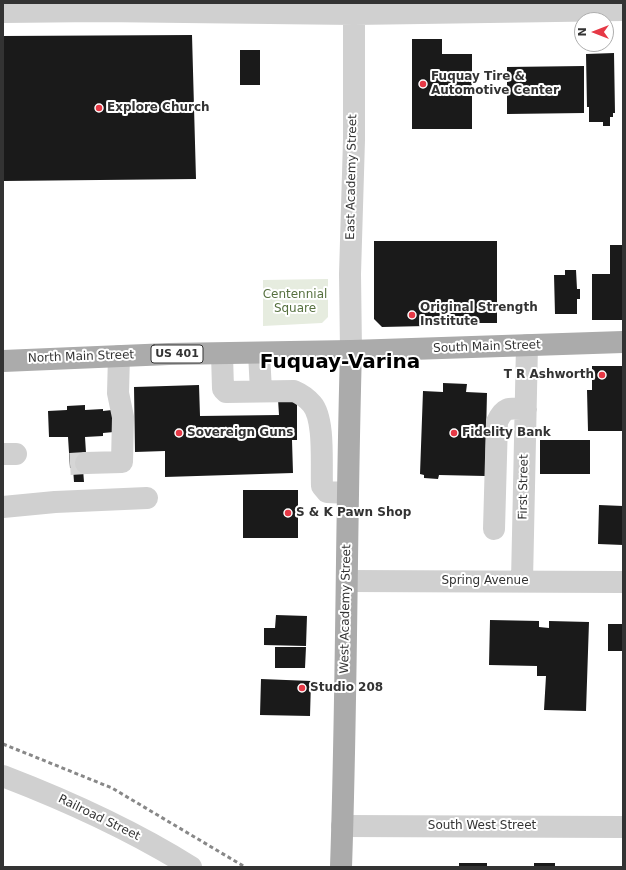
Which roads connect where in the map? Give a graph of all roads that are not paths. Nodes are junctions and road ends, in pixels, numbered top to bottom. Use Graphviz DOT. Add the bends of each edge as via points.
graph roads {
  1 [pos="100,7"];
  2 [pos="354,9"];
  3 [pos="623,10"];
  4 [pos="3,12"];
  5 [pos="623,342"];
  6 [pos="527,345"];
  7 [pos="351,351"];
  8 [pos="259,353"];
  9 [pos="222,354"];
  10 [pos="119,356"];
  11 [pos="3,361"];
  12 [pos="260,391"];
  13 [pos="526,409"];
  14 [pos="86,463"];
  15 [pos="348,493"];
  16 [pos="147,498"];
  17 [pos="3,507"];
  18 [pos="494,529"];
  19 [pos="347,581"];
  20 [pos="522,581"];
  21 [pos="623,582"];
  22 [pos="3,776"];
  23 [pos="342,826"];
  24 [pos="623,827"];
  25 [pos="191,867"];
  26 [pos="341,867"];
  1 -- 2 [label="street"];
  1 -- 4 [label="street"];
  2 -- 3 [label="street"];
  2 -- 7 [label="street, East Academy Street"];
  5 -- 6 [label="main road, South Main Street / US 401"];
  6 -- 7 [label="main road, South Main Street / US 401"];
  6 -- 13 [label="street, First Street"];
  7 -- 8 [label="main road, North Main Street / US 401"];
  7 -- 15 [label="main road, West Academy Street"];
  8 -- 9 [label="main road, North Main Street / US 401"];
  8 -- 12 [label="street"];
  9 -- 10 [label="main road, North Main Street / US 401"];
  9 -- 12 [label="street" via="223,388 226,392"];
  10 -- 11 [label="main road, North Main Street / US 401"];
  10 -- 14 [label="street" via="118,393 123,418 122,462"];
  12 -- 15 [label="street" via="294,391 303,395 312,404 318,414 320,426 322,486 327,492"];
  13 -- 18 [label="street" via="507,408 497,422"];
  13 -- 20 [label="street, First Street"];
  15 -- 19 [label="main road, West Academy Street"];
  16 -- 17 [label="street"];
  19 -- 20 [label="street, Spring Avenue"];
  19 -- 23 [label="main road, West Academy Street"];
  20 -- 21 [label="street, Spring Avenue"];
  22 -- 25 [label="street, Railroad Street" via="126,830"];
  23 -- 24 [label="street, South West Street"];
  23 -- 26 [label="main road, West Academy Street"];
}
